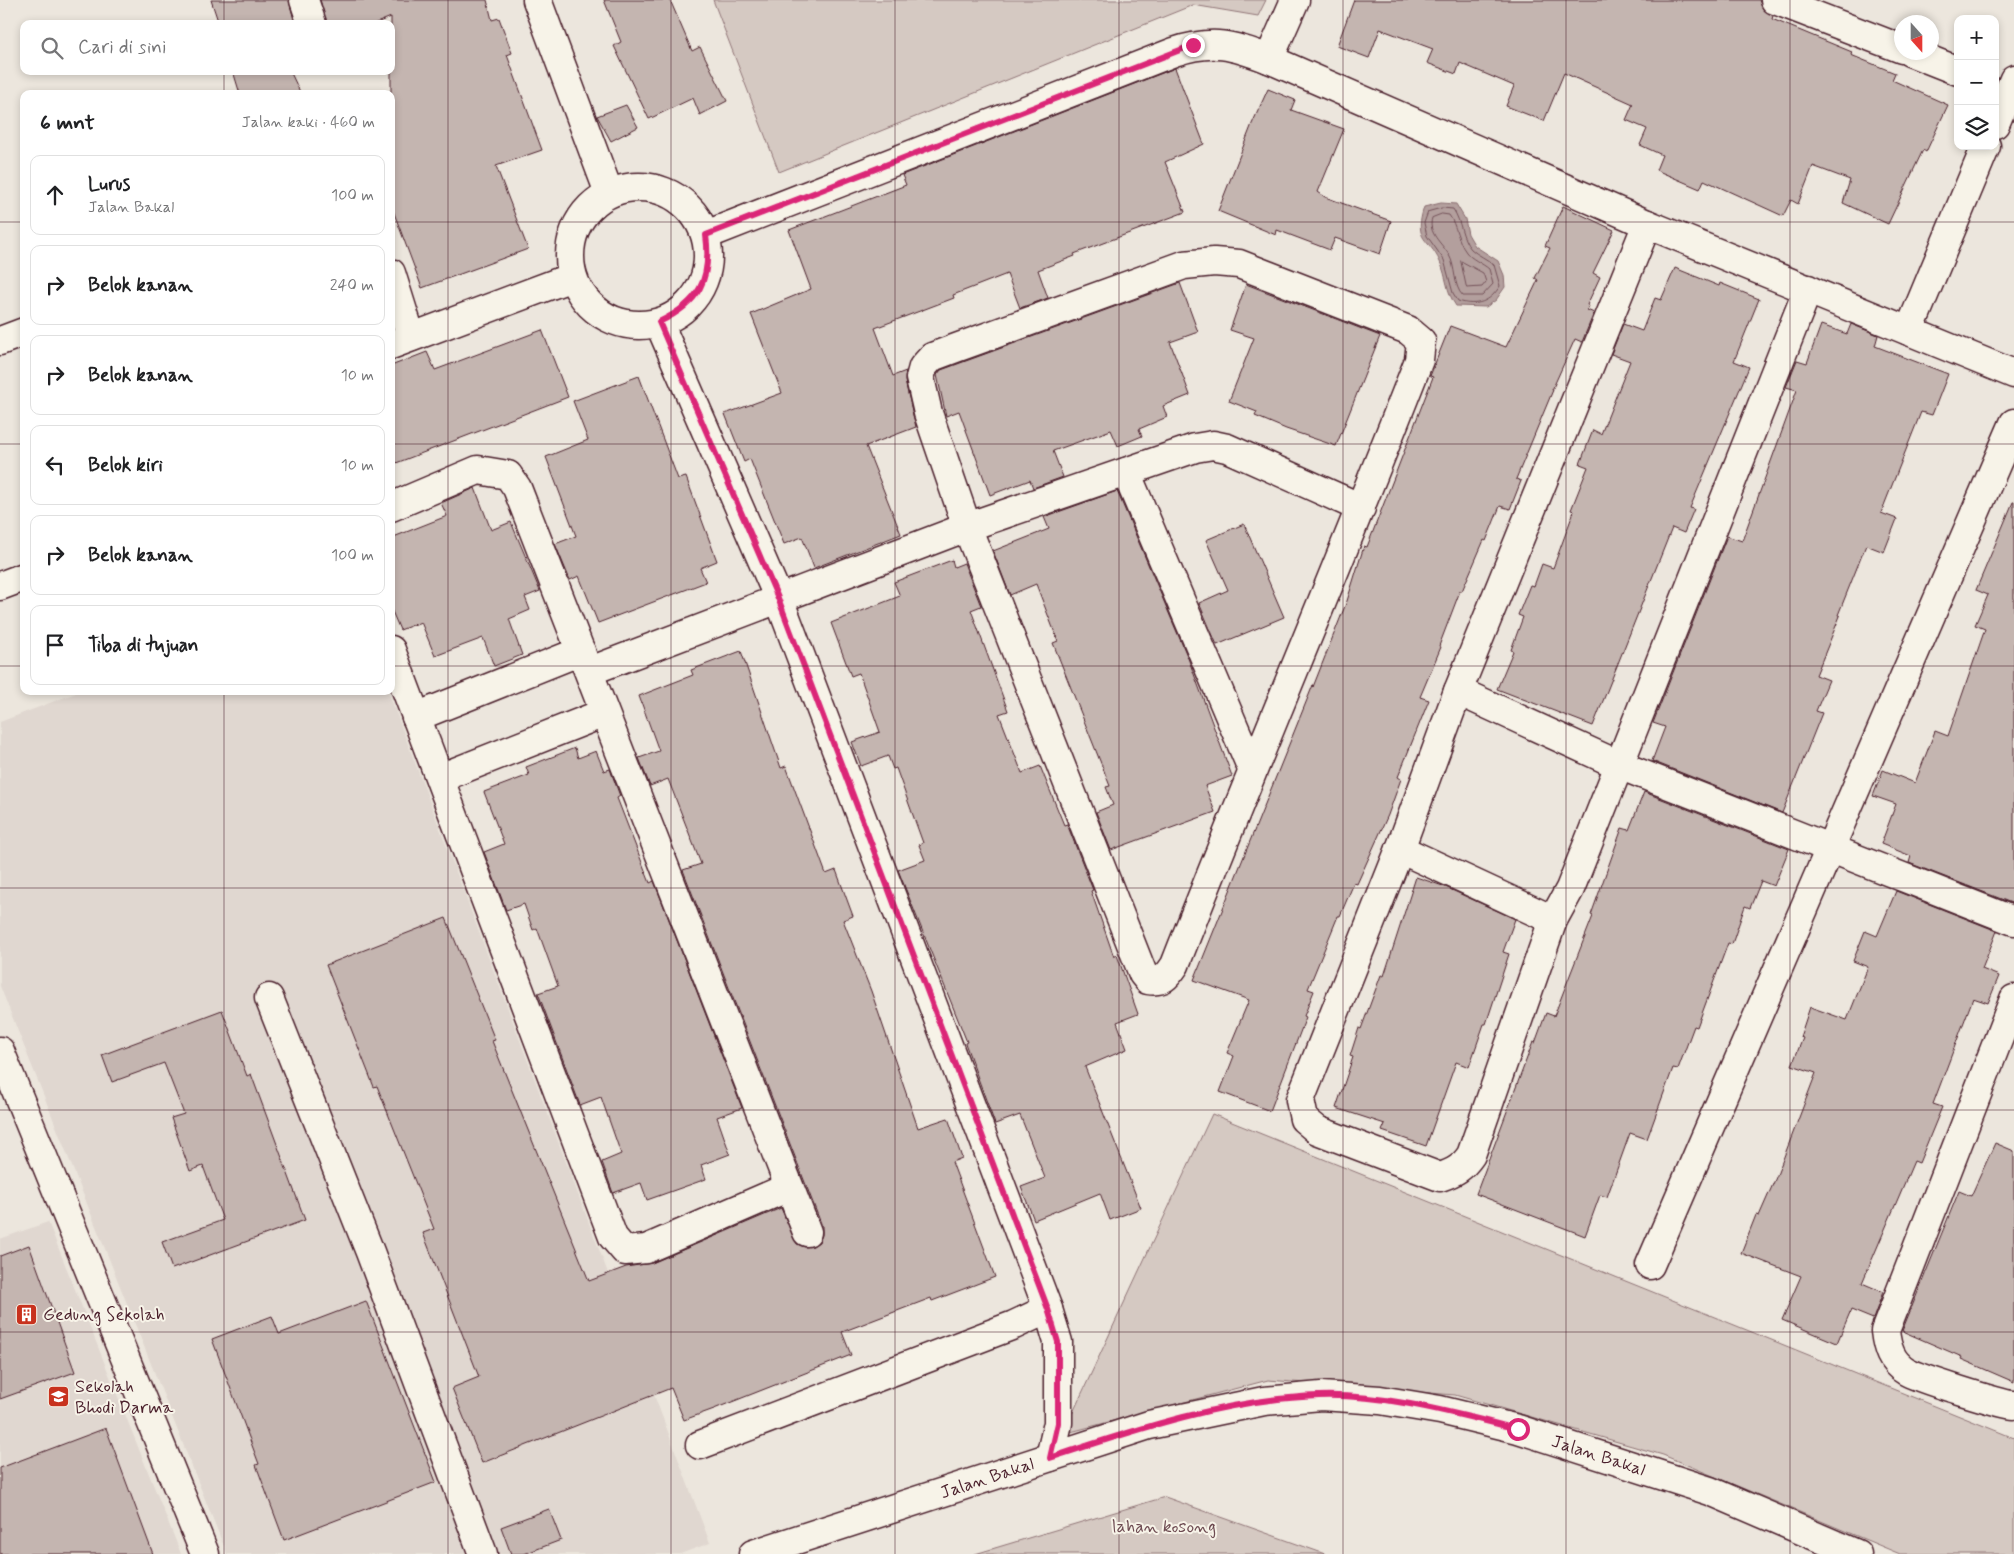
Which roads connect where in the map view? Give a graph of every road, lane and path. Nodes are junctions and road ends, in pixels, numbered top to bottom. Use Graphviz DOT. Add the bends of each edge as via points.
graph roads {
  1 [pos="304,0"];
  2 [pos="537,0"];
  3 [pos="1295,0"];
  4 [pos="1775,0"];
  5 [pos="311,20"];
  6 [pos="1894,46"];
  7 [pos="1269,59"];
  8 [pos="1930,60"];
  9 [pos="1954,69"];
  10 [pos="2008,87"];
  11 [pos="1999,113"];
  12 [pos="1984,150"];
  13 [pos="608,193"];
  14 [pos="1647,224"];
  15 [pos="706,235"];
  16 [pos="572,277"];
  17 [pos="1808,289"];
  18 [pos="395,300"];
  19 [pos="659,322"];
  20 [pos="1909,331"];
  21 [pos="20,333"];
  22 [pos="0,340"];
  23 [pos="401,341"];
  24 [pos="2014,374"];
  25 [pos="2014,423"];
  26 [pos="1126,472"];
  27 [pos="395,504"];
  28 [pos="1361,508"];
  29 [pos="967,528"];
  30 [pos="20,578"];
  31 [pos="0,586"];
  32 [pos="778,598"];
  33 [pos="395,661"];
  34 [pos="585,661"];
  35 [pos="1458,691"];
  36 [pos="604,713"];
  37 [pos="416,717"];
  38 [pos="1619,765"];
  39 [pos="1252,769"];
  40 [pos="440,778"];
  41 [pos="1831,848"];
  42 [pos="1400,849"];
  43 [pos="1553,920"];
  44 [pos="2014,921"];
  45 [pos="269,998"];
  46 [pos="2014,999"];
  47 [pos="0,1050"];
  48 [pos="789,1187"];
  49 [pos="807,1232"];
  50 [pos="1650,1265"];
  51 [pos="1048,1309"];
  52 [pos="2014,1405"];
  53 [pos="700,1445"];
  54 [pos="1050,1458"];
  55 [pos="205,1554"];
  56 [pos="483,1554"];
  57 [pos="753,1554"];
  58 [pos="1857,1554"];
  1 -- 5 [label="street"];
  2 -- 13 [label="street"];
  3 -- 7 [label="street"];
  4 -- 6 [label="street"];
  7 -- 14 [label="street"];
  7 -- 15 [label="street" via="1223,44 1193,45"];
  8 -- 9 [label="street"];
  10 -- 11 [label="street"];
  12 -- 20 [label="street"];
  13 -- 15 [label="street" via="632,186 656,188 678,197 695,214"];
  13 -- 16 [label="street" via="589,207 575,227 569,250"];
  14 -- 17 [label="street"];
  14 -- 35 [label="street"];
  15 -- 19 [label="street" via="709,257 705,279 695,298 679,313"];
  16 -- 19 [label="street" via="581,295 596,312 637,326"];
  16 -- 23 [label="street"];
  17 -- 20 [label="street"];
  17 -- 38 [label="street"];
  18 -- 23 [label="street"];
  19 -- 32 [label="street"];
  20 -- 24 [label="street"];
  21 -- 22 [label="street"];
  25 -- 41 [label="street"];
  26 -- 28 [label="street" via="1213,445 1227,448"];
  26 -- 29 [label="street"];
  26 -- 39 [label="street"];
  27 -- 34 [label="street" via="478,470 508,475 526,506"];
  28 -- 29 [label="street" via="1419,360 1421,341 1408,330 1248,267 1214,262 1184,265 932,358 923,367 920,378 928,412"];
  28 -- 39 [label="street"];
  29 -- 32 [label="street"];
  29 -- 39 [label="street" via="1148,980 1157,982 1167,978 1175,966"];
  30 -- 31 [label="street"];
  32 -- 34 [label="street"];
  32 -- 51 [label="street"];
  33 -- 37 [label="street"];
  34 -- 36 [label="street"];
  34 -- 37 [label="street"];
  35 -- 38 [label="street"];
  35 -- 42 [label="street"];
  36 -- 40 [label="street"];
  36 -- 48 [label="street"];
  37 -- 40 [label="street"];
  38 -- 41 [label="street"];
  38 -- 43 [label="street" via="1570,890"];
  40 -- 48 [label="street" via="613,1237 625,1251 646,1248"];
  41 -- 44 [label="street"];
  41 -- 50 [label="street"];
  42 -- 43 [label="street"];
  42 -- 43 [label="street" via="1300,1100 1304,1119 1317,1130 1440,1177 1464,1166 1471,1155"];
  45 -- 56 [label="street" via="370,1252"];
  46 -- 52 [label="street" via="1885,1331 1892,1358 1906,1372"];
  47 -- 55 [label="street"];
  48 -- 49 [label="street"];
  51 -- 53 [label="street" via="1014,1325"];
  51 -- 54 [label="street" via="1058,1342 1058,1423"];
  54 -- 57 [label="street, Jalan Bakal"];
  54 -- 58 [label="street, Jalan Bakal" via="1149,1425 1264,1401 1321,1396 1380,1400 1440,1410 1598,1453 1710,1491"];
}
